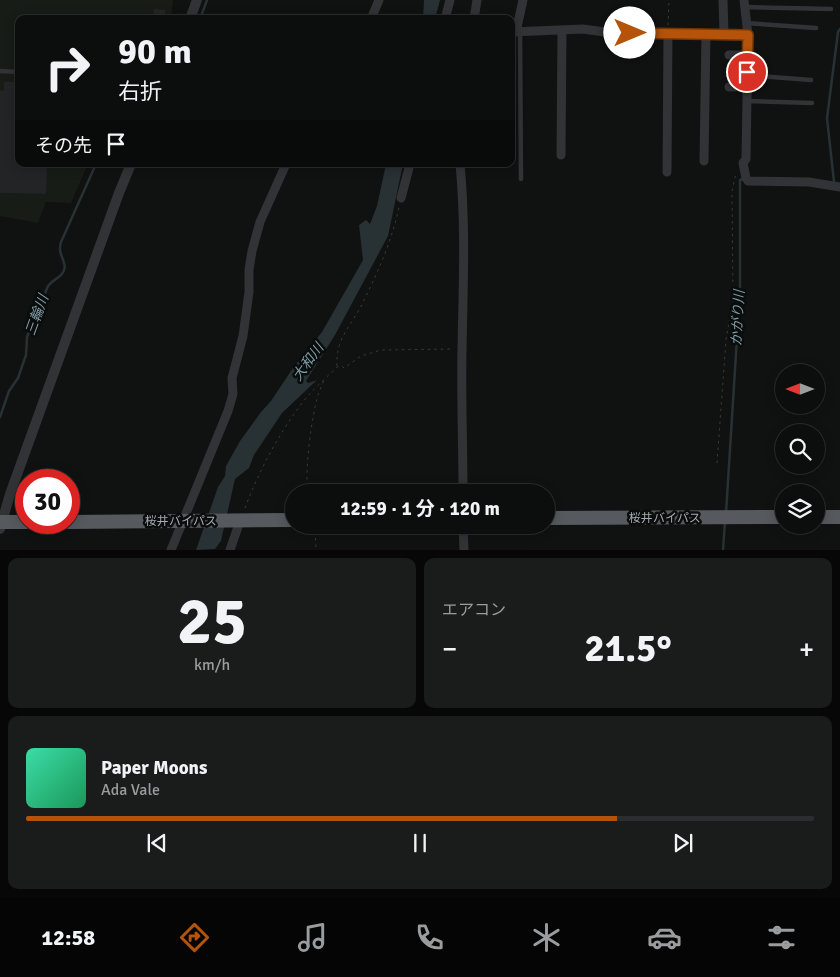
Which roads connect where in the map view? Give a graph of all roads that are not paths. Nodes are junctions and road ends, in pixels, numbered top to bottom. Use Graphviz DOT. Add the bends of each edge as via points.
graph roads {
  1 [pos="197,0"];
  2 [pos="379,0"];
  3 [pos="450,0"];
  4 [pos="477,0"];
  5 [pos="523,0"];
  6 [pos="723,0"];
  7 [pos="745,3"];
  8 [pos="831,9"];
  9 [pos="191,15"];
  10 [pos="373,15"];
  11 [pos="447,15"];
  12 [pos="475,15"];
  13 [pos="746,23"];
  14 [pos="816,28"];
  15 [pos="562,30"];
  16 [pos="516,32"];
  17 [pos="668,33"];
  18 [pos="706,34"];
  19 [pos="724,34"];
  20 [pos="748,35"];
  21 [pos="729,55"];
  22 [pos="747,55"];
  23 [pos="0,71"];
  24 [pos="15,72"];
  25 [pos="747,75"];
  26 [pos="811,80"];
  27 [pos="729,86"];
  28 [pos="747,87"];
  29 [pos="746,101"];
  30 [pos="812,103"];
  31 [pos="562,155"];
  32 [pos="704,161"];
  33 [pos="130,167"];
  34 [pos="285,167"];
  35 [pos="409,167"];
  36 [pos="460,167"];
  37 [pos="667,172"];
  38 [pos="521,179"];
  39 [pos="840,187"];
  40 [pos="401,198"];
  41 [pos="463,484"];
  42 [pos="775,517"];
  43 [pos="825,517"];
  44 [pos="840,517"];
  45 [pos="555,518"];
  46 [pos="234,520"];
  47 [pos="285,520"];
  48 [pos="189,521"];
  49 [pos="80,522"];
  50 [pos="15,523"];
  51 [pos="0,524"];
  52 [pos="463,534"];
  53 [pos="171,550"];
  54 [pos="230,550"];
  55 [pos="464,550"];
  1 -- 9 [label="street"];
  2 -- 10 [label="street"];
  3 -- 11 [label="street"];
  4 -- 12 [label="street"];
  5 -- 16 [label="street"];
  6 -- 19 [label="street"];
  7 -- 8 [label="lane"];
  7 -- 13 [label="street"];
  13 -- 14 [label="lane"];
  13 -- 20 [label="street"];
  15 -- 16 [label="street"];
  15 -- 17 [label="street"];
  15 -- 31 [label="street"];
  16 -- 38 [label="lane"];
  17 -- 18 [label="street"];
  17 -- 37 [label="street"];
  18 -- 19 [label="street"];
  18 -- 32 [label="street"];
  19 -- 20 [label="street"];
  20 -- 22 [label="street"];
  21 -- 22 [label="street"];
  22 -- 25 [label="street"];
  23 -- 24 [label="lane"];
  25 -- 26 [label="lane"];
  25 -- 28 [label="street"];
  27 -- 28 [label="street"];
  28 -- 29 [label="street"];
  29 -- 30 [label="lane"];
  29 -- 39 [label="street" via="744,162 748,181 809,182"];
  33 -- 51 [label="street"];
  34 -- 48 [label="street" via="260,222 252,251 243,336 232,378 233,394"];
  35 -- 40 [label="street"];
  36 -- 41 [label="street" via="465,284"];
  42 -- 45 [label="highway, 桜井バイパス"];
  43 -- 44 [label="highway"];
  46 -- 47 [label="highway, 桜井バイパス"];
  46 -- 48 [label="highway, 桜井バイパス"];
  46 -- 54 [label="street"];
  48 -- 49 [label="highway, 桜井バイパス"];
  48 -- 53 [label="street"];
  50 -- 51 [label="highway"];
  52 -- 55 [label="street"];
}
